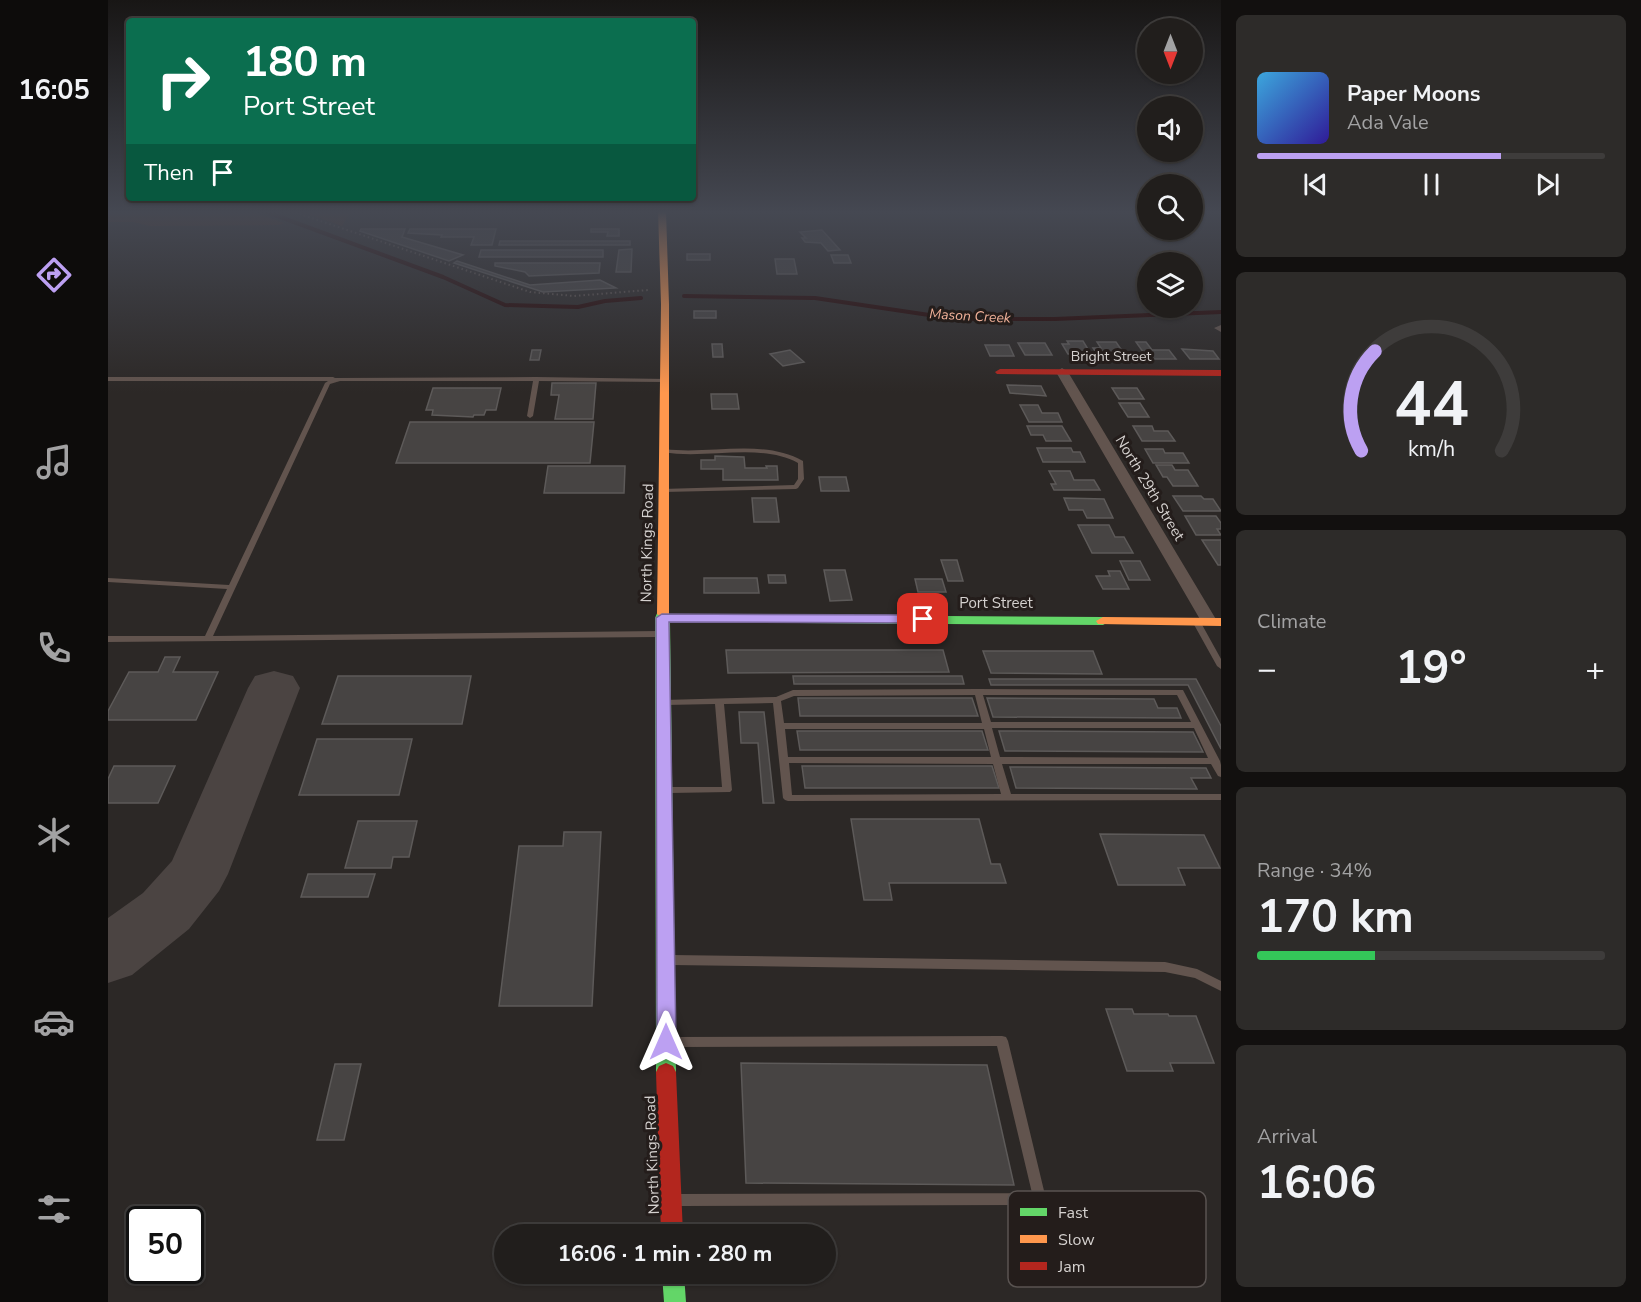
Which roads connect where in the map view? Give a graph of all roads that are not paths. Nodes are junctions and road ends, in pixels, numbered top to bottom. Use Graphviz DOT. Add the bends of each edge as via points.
graph roads {
  1 [pos="664,272"];
  2 [pos="1000,372"];
  3 [pos="1062,372"];
  4 [pos="1221,373"];
  5 [pos="108,379"];
  6 [pos="339,379"];
  7 [pos="536,379"];
  8 [pos="664,380"];
  9 [pos="530,416"];
  10 [pos="665,452"];
  11 [pos="663,490"];
  12 [pos="108,580"];
  13 [pos="232,587"];
  14 [pos="662,618"];
  15 [pos="1209,621"];
  16 [pos="662,634"];
  17 [pos="208,638"];
  18 [pos="108,639"];
  19 [pos="1221,666"];
  20 [pos="978,692"];
  21 [pos="777,700"];
  22 [pos="719,701"];
  23 [pos="663,702"];
  24 [pos="986,725"];
  25 [pos="1197,725"];
  26 [pos="780,726"];
  27 [pos="784,760"];
  28 [pos="996,760"];
  29 [pos="1215,761"];
  30 [pos="1221,774"];
  31 [pos="664,790"];
  32 [pos="1221,797"];
  33 [pos="1007,798"];
  34 [pos="666,960"];
  35 [pos="1221,986"];
  36 [pos="666,1042"];
  37 [pos="1038,1191"];
  38 [pos="1008,1199"];
  39 [pos="670,1200"];
  40 [pos="671,1224"];
  41 [pos="674,1284"];
  42 [pos="675,1302"];
  1 -- 8 [label="main road, North Kings Road"];
  2 -- 3 [label="main road, Bright Street"];
  3 -- 4 [label="main road, Bright Street"];
  3 -- 15 [label="street, North 29th Street"];
  5 -- 6 [label="lane"];
  6 -- 7 [label="lane"];
  6 -- 13 [label="lane" via="328,382"];
  7 -- 8 [label="lane"];
  7 -- 9 [label="lane"];
  8 -- 10 [label="main road, North Kings Road"];
  10 -- 11 [label="main road, North Kings Road"];
  10 -- 11 [label="lane" via="793,454 801,462 801,479 796,487"];
  11 -- 14 [label="main road, North Kings Road"];
  12 -- 13 [label="lane"];
  13 -- 17 [label="lane"];
  14 -- 15 [label="main road, Port Street"];
  14 -- 16 [label="main road, North Kings Road"];
  15 -- 19 [label="lane"];
  16 -- 17 [label="lane"];
  16 -- 23 [label="main road, North Kings Road"];
  17 -- 18 [label="lane"];
  20 -- 21 [label="lane" via="793,693"];
  20 -- 24 [label="lane"];
  20 -- 25 [label="lane" via="1180,692"];
  21 -- 22 [label="lane"];
  21 -- 26 [label="lane"];
  22 -- 23 [label="lane"];
  22 -- 31 [label="lane" via="727,790"];
  23 -- 31 [label="main road, North Kings Road"];
  24 -- 25 [label="lane"];
  24 -- 26 [label="lane"];
  24 -- 28 [label="lane"];
  25 -- 29 [label="lane"];
  26 -- 27 [label="lane"];
  27 -- 28 [label="lane"];
  27 -- 33 [label="lane" via="788,798"];
  28 -- 29 [label="lane"];
  28 -- 33 [label="lane"];
  29 -- 30 [label="lane"];
  31 -- 34 [label="main road, North Kings Road"];
  32 -- 33 [label="lane"];
  34 -- 35 [label="lane" via="1165,967 1197,974"];
  34 -- 36 [label="main road, North Kings Road"];
  36 -- 37 [label="lane" via="1002,1041"];
  36 -- 39 [label="main road, North Kings Road"];
  38 -- 39 [label="lane"];
  39 -- 40 [label="main road, North Kings Road"];
  41 -- 42 [label="main road"];
}
